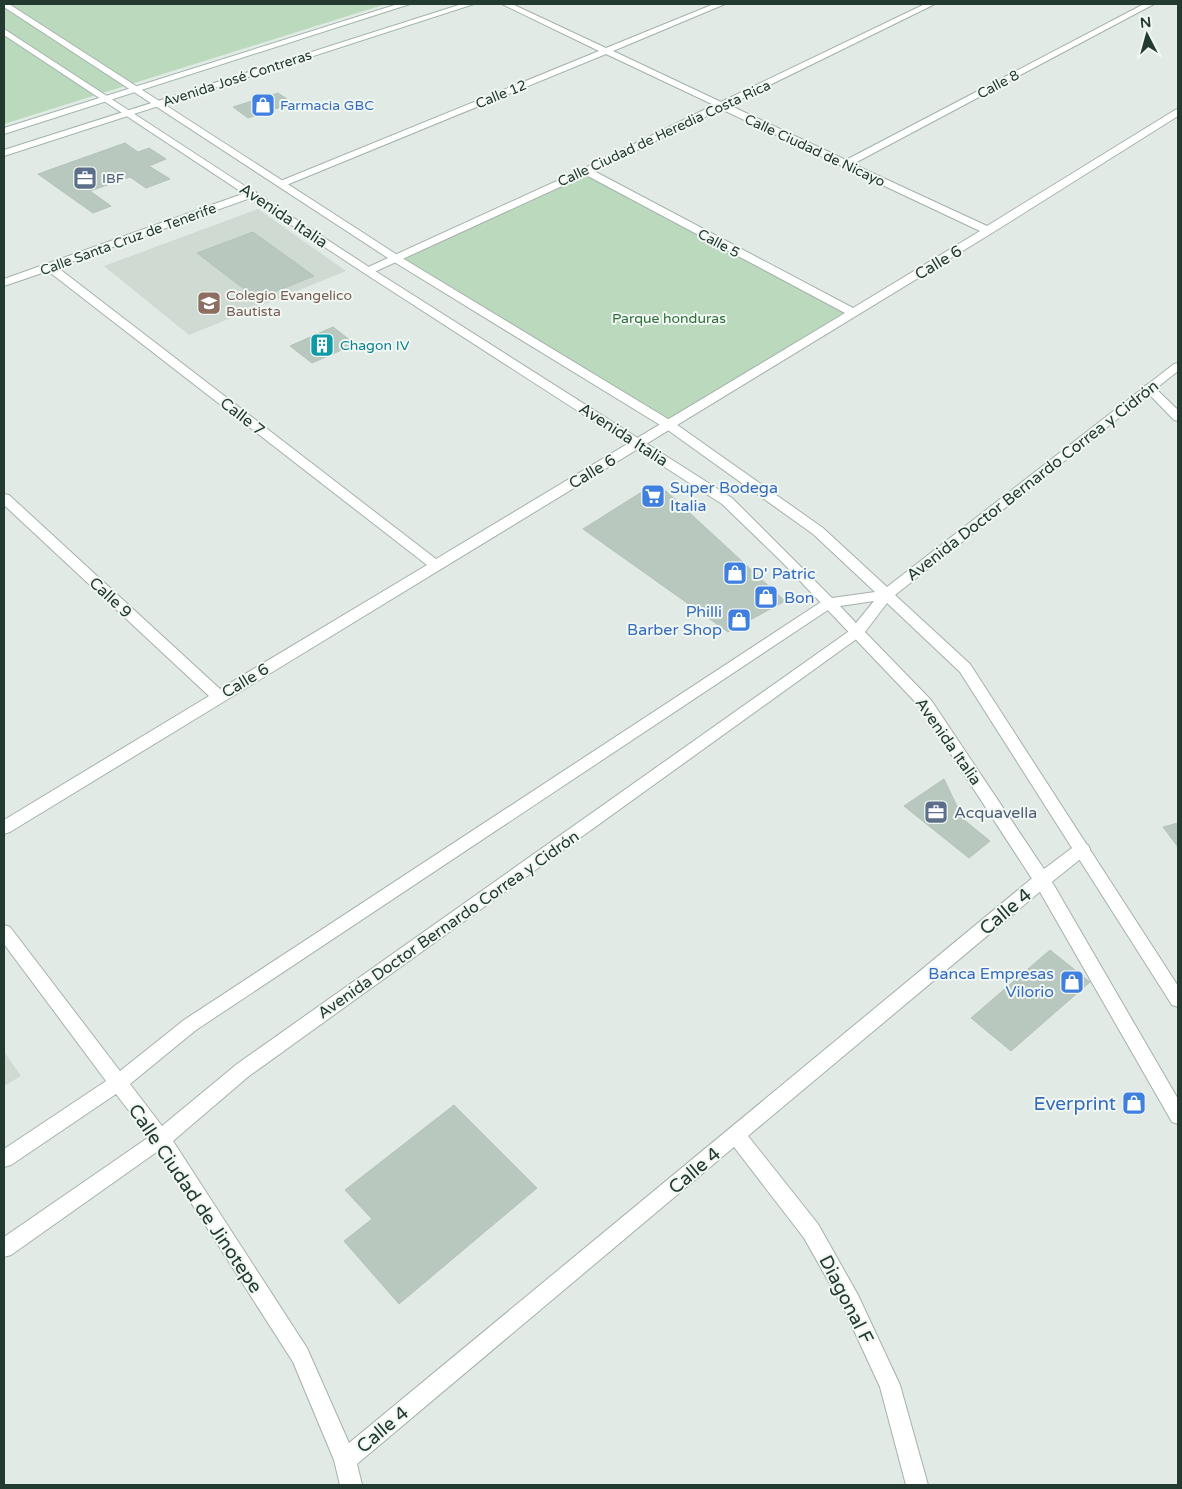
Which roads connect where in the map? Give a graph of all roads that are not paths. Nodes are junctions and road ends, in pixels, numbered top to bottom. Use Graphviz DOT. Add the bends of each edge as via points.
graph roads {
  1 [pos="4,4"];
  2 [pos="406,4"];
  3 [pos="470,4"];
  4 [pos="506,4"];
  5 [pos="721,4"];
  6 [pos="931,4"];
  7 [pos="1150,4"];
  8 [pos="4,31"];
  9 [pos="607,51"];
  10 [pos="136,89"];
  11 [pos="107,98"];
  12 [pos="158,104"];
  13 [pos="722,106"];
  14 [pos="1178,112"];
  15 [pos="129,113"];
  16 [pos="4,131"];
  17 [pos="4,153"];
  18 [pos="846,164"];
  19 [pos="586,171"];
  20 [pos="281,184"];
  21 [pos="252,194"];
  22 [pos="988,231"];
  23 [pos="395,258"];
  24 [pos="50,267"];
  25 [pos="368,271"];
  26 [pos="4,283"];
  27 [pos="853,313"];
  28 [pos="1178,366"];
  29 [pos="1149,388"];
  30 [pos="1178,416"];
  31 [pos="669,425"];
  32 [pos="639,443"];
  33 [pos="4,498"];
  34 [pos="435,565"];
  35 [pos="886,595"];
  36 [pos="829,603"];
  37 [pos="857,632"];
  38 [pos="218,696"];
  39 [pos="4,828"];
  40 [pos="1082,849"];
  41 [pos="1042,880"];
  42 [pos="4,932"];
  43 [pos="1178,1000"];
  44 [pos="118,1083"];
  45 [pos="1178,1116"];
  46 [pos="736,1135"];
  47 [pos="161,1139"];
  48 [pos="4,1159"];
  49 [pos="4,1248"];
  50 [pos="345,1460"];
  51 [pos="351,1485"];
  52 [pos="917,1485"];
  1 -- 10 [label="street, Avenida Italia"];
  2 -- 10 [label="street, Avenida José Contreras"];
  3 -- 12 [label="street, Avenida José Contreras"];
  4 -- 9 [label="street, Calle Ciudad de Nicayo"];
  5 -- 9 [label="street, Calle 12"];
  6 -- 13 [label="street, Calle Ciudad de Heredia Costa Rica"];
  7 -- 18 [label="street, Calle 8"];
  8 -- 11 [label="street, Avenida Italia"];
  9 -- 13 [label="street, Calle Ciudad de Nicayo"];
  9 -- 20 [label="street, Calle 12"];
  10 -- 11 [label="street, Avenida José Contreras"];
  10 -- 12 [label="street, Avenida Italia"];
  11 -- 15 [label="street, Avenida Italia"];
  11 -- 16 [label="street, Avenida José Contreras"];
  12 -- 15 [label="street, Avenida José Contreras"];
  12 -- 20 [label="street, Avenida Italia"];
  13 -- 18 [label="street, Calle Ciudad de Nicayo"];
  13 -- 19 [label="street, Calle Ciudad de Heredia Costa Rica"];
  14 -- 22 [label="street, Calle 6"];
  15 -- 17 [label="street, Avenida José Contreras"];
  15 -- 21 [label="street, Avenida Italia"];
  18 -- 22 [label="street, Calle Ciudad de Nicayo"];
  19 -- 23 [label="street, Calle Ciudad de Heredia Costa Rica"];
  19 -- 27 [label="street, Calle 5"];
  20 -- 23 [label="street, Avenida Italia"];
  21 -- 24 [label="street, Calle Santa Cruz de Tenerife"];
  21 -- 25 [label="street, Avenida Italia"];
  22 -- 27 [label="street, Calle 6"];
  23 -- 25 [label="street, Calle Ciudad de Heredia Costa Rica"];
  23 -- 31 [label="street, Avenida Italia"];
  24 -- 26 [label="street, Calle Santa Cruz de Tenerife"];
  24 -- 34 [label="street, Calle 7"];
  25 -- 32 [label="street, Avenida Italia"];
  27 -- 31 [label="street, Calle 6"];
  28 -- 29 [label="street, Avenida Doctor Bernardo Correa y Cidrón"];
  29 -- 30 [label="street"];
  29 -- 35 [label="street, Avenida Doctor Bernardo Correa y Cidrón"];
  31 -- 32 [label="street, Calle 6"];
  31 -- 35 [label="street, Avenida Italia" via="818,531"];
  32 -- 34 [label="street, Calle 6"];
  32 -- 36 [label="street, Avenida Italia" via="727,501"];
  33 -- 38 [label="street, Calle 9"];
  34 -- 38 [label="street, Calle 6"];
  35 -- 36 [label="street"];
  35 -- 37 [label="street, Avenida Doctor Bernardo Correa y Cidrón"];
  35 -- 40 [label="street, Avenida Italia" via="965,668"];
  36 -- 37 [label="street, Avenida Italia"];
  36 -- 44 [label="street" via="190,1025"];
  37 -- 41 [label="street, Avenida Italia" via="926,704"];
  37 -- 47 [label="street, Avenida Doctor Bernardo Correa y Cidrón" via="243,1070"];
  38 -- 39 [label="street, Calle 6"];
  40 -- 41 [label="street, Calle 4"];
  40 -- 43 [label="street, Avenida Italia"];
  41 -- 45 [label="street, Avenida Italia"];
  41 -- 46 [label="street, Calle 4"];
  42 -- 44 [label="street, Calle Ciudad de Jinotepe"];
  44 -- 47 [label="street, Calle Ciudad de Jinotepe"];
  44 -- 48 [label="street"];
  46 -- 50 [label="street, Calle 4"];
  46 -- 52 [label="street, Diagonal F" via="811,1231 851,1302 890,1385"];
  47 -- 49 [label="street, Avenida Doctor Bernardo Correa y Cidrón"];
  47 -- 50 [label="street, Calle Ciudad de Jinotepe" via="300,1355"];
  50 -- 51 [label="street, Calle Ciudad de Jinotepe"];
}
